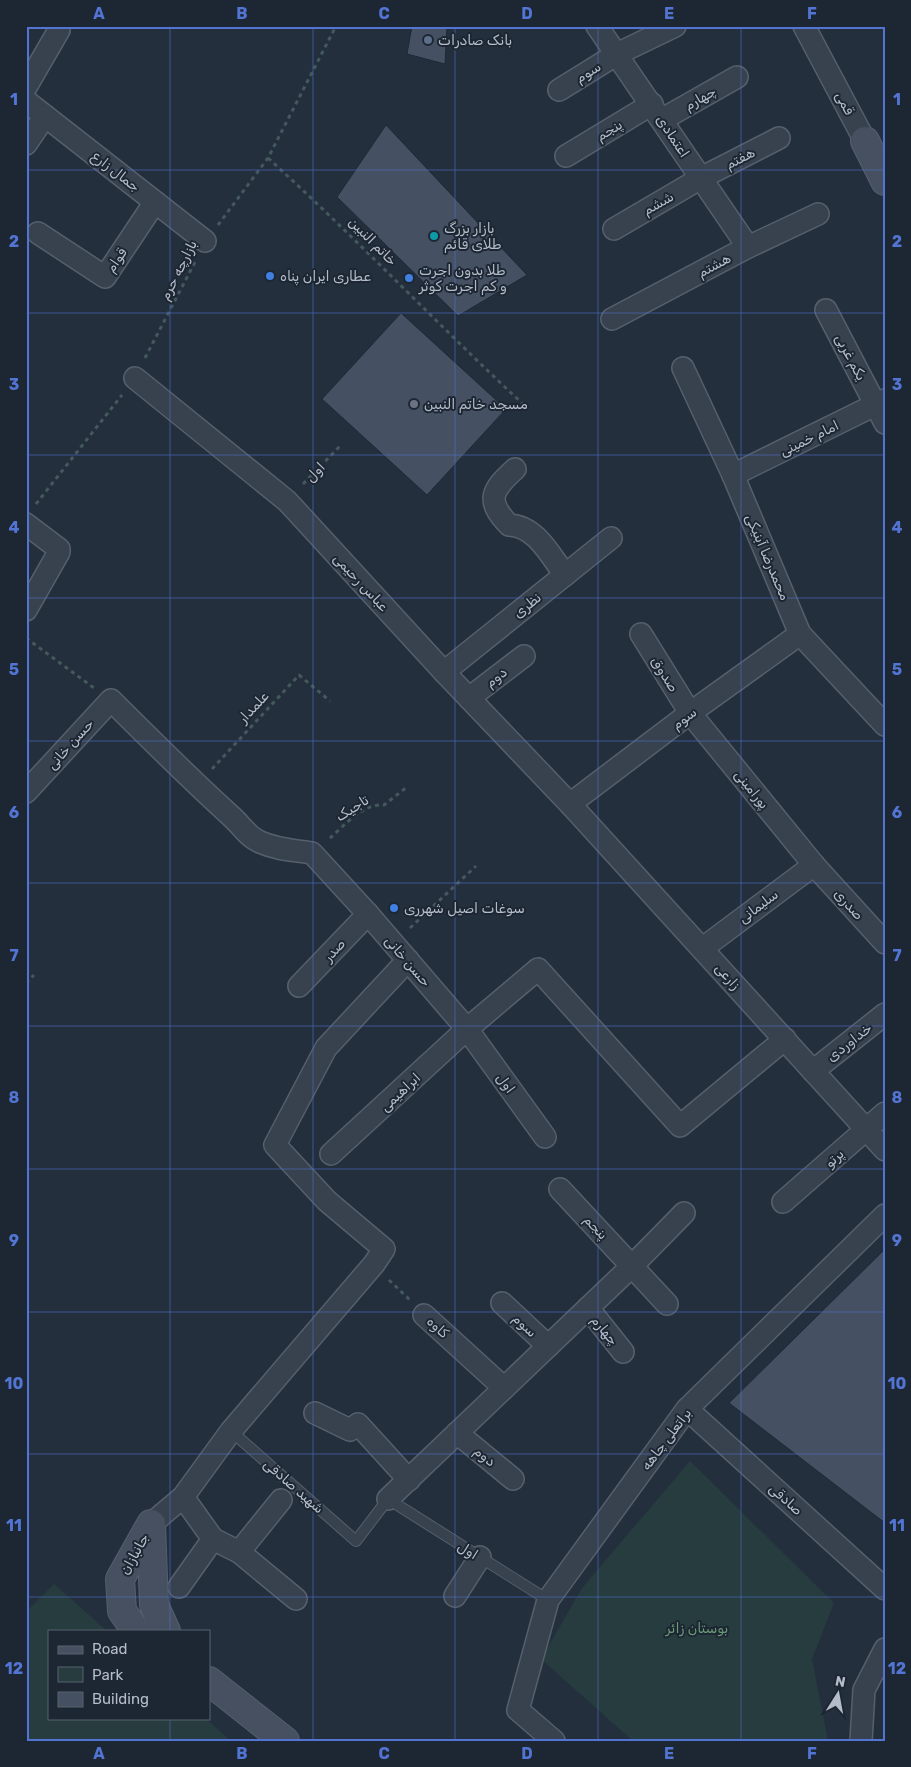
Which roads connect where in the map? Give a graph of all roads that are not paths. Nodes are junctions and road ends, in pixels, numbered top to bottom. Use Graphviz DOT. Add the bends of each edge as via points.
graph roads {
  1 [pos="597,26"];
  2 [pos="675,26"];
  3 [pos="804,26"];
  4 [pos="59,30"];
  5 [pos="617,54"];
  6 [pos="737,77"];
  7 [pos="26,87"];
  8 [pos="559,90"];
  9 [pos="26,101"];
  10 [pos="657,112"];
  11 [pos="45,116"];
  12 [pos="779,138"];
  13 [pos="865,141"];
  14 [pos="26,144"];
  15 [pos="566,156"];
  16 [pos="701,178"];
  17 [pos="885,182"];
  18 [pos="155,202"];
  19 [pos="818,214"];
  20 [pos="614,229"];
  21 [pos="38,233"];
  22 [pos="205,241"];
  23 [pos="748,247"];
  24 [pos="826,310"];
  25 [pos="612,319"];
  26 [pos="683,368"];
  27 [pos="135,378"];
  28 [pos="882,409"];
  29 [pos="515,469"];
  30 [pos="733,475"];
  31 [pos="29,516"];
  32 [pos="611,538"];
  33 [pos="565,575"];
  34 [pos="26,610"];
  35 [pos="641,634"];
  36 [pos="800,634"];
  37 [pos="524,656"];
  38 [pos="444,672"];
  39 [pos="469,698"];
  40 [pos="690,713"];
  41 [pos="885,725"];
  42 [pos="26,792"];
  43 [pos="570,804"];
  44 [pos="814,865"];
  45 [pos="368,914"];
  46 [pos="885,943"];
  47 [pos="703,948"];
  48 [pos="408,960"];
  49 [pos="299,986"];
  50 [pos="885,1014"];
  51 [pos="467,1029"];
  52 [pos="785,1040"];
  53 [pos="813,1071"];
  54 [pos="885,1114"];
  55 [pos="866,1130"];
  56 [pos="545,1137"];
  57 [pos="885,1150"];
  58 [pos="331,1154"];
  59 [pos="560,1189"];
  60 [pos="783,1202"];
  61 [pos="684,1213"];
  62 [pos="885,1215"];
  63 [pos="632,1266"];
  64 [pos="502,1303"];
  65 [pos="667,1304"];
  66 [pos="588,1308"];
  67 [pos="424,1315"];
  68 [pos="548,1346"];
  69 [pos="623,1352"];
  70 [pos="504,1388"];
  71 [pos="687,1409"];
  72 [pos="315,1413"];
  73 [pos="231,1431"];
  74 [pos="457,1433"];
  75 [pos="513,1479"];
  76 [pos="408,1480"];
  77 [pos="183,1497"];
  78 [pos="388,1499"];
  79 [pos="282,1500"];
  80 [pos="152,1524"];
  81 [pos="213,1539"];
  82 [pos="239,1552"];
  83 [pos="480,1557"];
  84 [pos="179,1587"];
  85 [pos="885,1588"];
  86 [pos="455,1596"];
  87 [pos="296,1599"];
  88 [pos="548,1600"];
  89 [pos="135,1630"];
  90 [pos="166,1630"];
  91 [pos="885,1649"];
  92 [pos="210,1682"];
  93 [pos="210,1704"];
  94 [pos="254,1741"];
  95 [pos="285,1741"];
  96 [pos="554,1741"];
  97 [pos="861,1741"];
  1 -- 5 [label="street, اعتمادی"];
  2 -- 5 [label="street"];
  3 -- 13 [label="street, قمی"];
  4 -- 7 [label="street"];
  5 -- 8 [label="street, سوم"];
  5 -- 10 [label="street, اعتمادی"];
  6 -- 10 [label="street, چهارم"];
  9 -- 11 [label="street, جمال زارع"];
  10 -- 15 [label="street, پنجم"];
  10 -- 16 [label="street, اعتمادی"];
  11 -- 14 [label="street"];
  11 -- 18 [label="street, جمال زارع"];
  12 -- 16 [label="street, هفتم"];
  13 -- 17 [label="street, قمی"];
  16 -- 20 [label="street, ششم"];
  16 -- 23 [label="street, اعتمادی"];
  18 -- 21 [label="street, قوام" via="105,277"];
  18 -- 22 [label="street, جمال زارع"];
  19 -- 23 [label="street, هشتم"];
  23 -- 25 [label="street, هشتم"];
  24 -- 28 [label="street, یکم غربی"];
  26 -- 30 [label="street, محمدرضا آبنیکی"];
  27 -- 38 [label="street, عباس رحیمی" via="286,501"];
  28 -- 30 [label="street, امام خمینی"];
  29 -- 33 [label="street" via="494,491 497,512 509,524 536,536"];
  30 -- 36 [label="street, محمدرضا آبنیکی"];
  31 -- 34 [label="street" via="59,552"];
  32 -- 33 [label="street, نظری"];
  33 -- 38 [label="street, نظری"];
  35 -- 40 [label="street, صدوق"];
  36 -- 40 [label="street, سوم"];
  36 -- 41 [label="street, محمدرضا آبنیکی"];
  37 -- 39 [label="street, دوم"];
  38 -- 39 [label="street, عباس رحیمی"];
  39 -- 43 [label="street, عباس رحیمی"];
  40 -- 43 [label="street, سوم"];
  40 -- 44 [label="street, پورامینی"];
  42 -- 45 [label="street, حسن خانی" via="111,700 235,819 246,834 285,851 312,854"];
  43 -- 47 [label="street, زارعی"];
  44 -- 46 [label="street, صدری"];
  44 -- 47 [label="street, سلیمانی"];
  45 -- 48 [label="street, حسن خانی"];
  45 -- 49 [label="street, صدر"];
  47 -- 52 [label="street, زارعی"];
  48 -- 51 [label="street, حسن خانی"];
  48 -- 73 [label="street" via="326,1048 275,1146 326,1201 384,1248 374,1264"];
  50 -- 53 [label="street, خداوردی"];
  51 -- 52 [label="street" via="538,969 680,1126"];
  51 -- 56 [label="street, اول"];
  51 -- 58 [label="street, ابراهیمی"];
  52 -- 53 [label="street, زارعی"];
  53 -- 55 [label="street, زارعی"];
  54 -- 55 [label="street, پرتو"];
  55 -- 57 [label="street, زارعی"];
  55 -- 60 [label="street, پرتو"];
  59 -- 63 [label="street, پنجم"];
  61 -- 63 [label="street"];
  62 -- 71 [label="street, براتعلی چاهه"];
  63 -- 65 [label="street, پنجم"];
  63 -- 66 [label="street"];
  64 -- 68 [label="street, سوم"];
  66 -- 68 [label="street"];
  66 -- 69 [label="street, چهارم"];
  67 -- 70 [label="street, کاوه"];
  68 -- 70 [label="street"];
  70 -- 74 [label="street"];
  71 -- 85 [label="street, صادقی"];
  71 -- 88 [label="street, براتعلی چاهه"];
  72 -- 76 [label="street" via="350,1430 358,1424"];
  73 -- 77 [label="street"];
  73 -- 78 [label="lane, شهید صادقی" via="356,1541"];
  74 -- 75 [label="street, دوم"];
  74 -- 76 [label="street"];
  76 -- 78 [label="street"];
  77 -- 80 [label="street"];
  77 -- 81 [label="street"];
  78 -- 83 [label="lane, اول"];
  79 -- 82 [label="street"];
  80 -- 89 [label="street, جانبازان" via="120,1579 122,1611"];
  80 -- 90 [label="street, جانبازان" via="154,1605"];
  81 -- 82 [label="street"];
  81 -- 84 [label="street"];
  82 -- 87 [label="street"];
  83 -- 86 [label="street"];
  83 -- 88 [label="lane, اول"];
  88 -- 96 [label="street, براتعلی چاهه" via="518,1710"];
  91 -- 97 [label="street" via="864,1690"];
  92 -- 95 [label="street"];
  93 -- 94 [label="street"];
}
